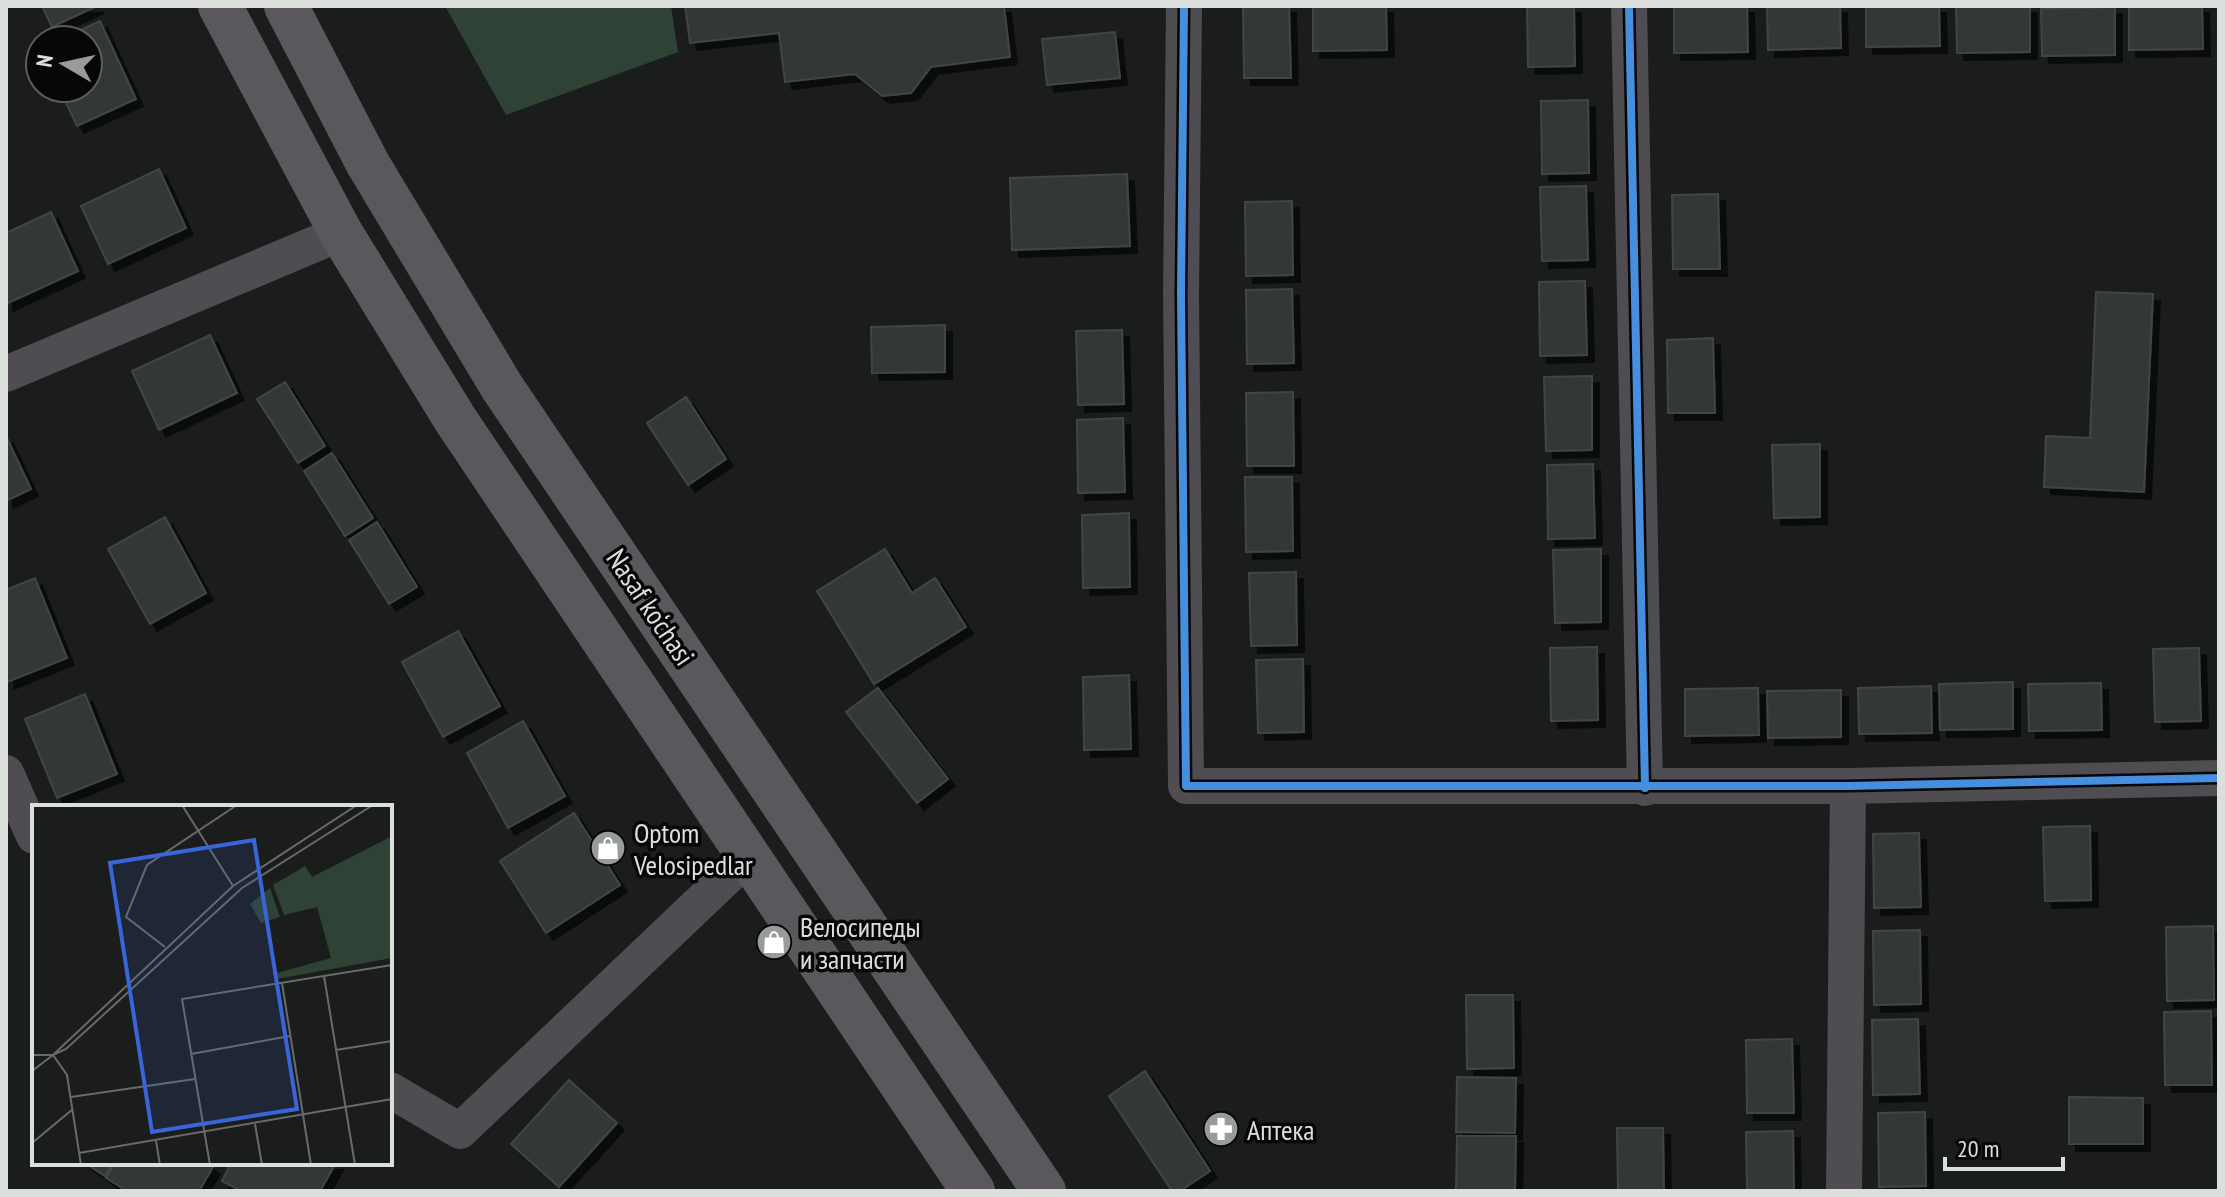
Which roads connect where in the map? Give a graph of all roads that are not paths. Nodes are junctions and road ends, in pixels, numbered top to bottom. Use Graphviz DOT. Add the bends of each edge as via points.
graph roads {
  1 [pos="220,6"];
  2 [pos="286,6"];
  3 [pos="1184,6"];
  4 [pos="1629,6"];
  5 [pos="341,233"];
  6 [pos="6,374"];
  7 [pos="6,773"];
  8 [pos="2219,778"];
  9 [pos="1848,786"];
  10 [pos="1645,788"];
  11 [pos="32,832"];
  12 [pos="748,857"];
  13 [pos="392,1091"];
  14 [pos="973,1191"];
  15 [pos="1044,1191"];
  16 [pos="1844,1191"];
  1 -- 5 [label="main road, Nasaf ko‘chasi"];
  2 -- 15 [label="main road, Nasaf ko‘chasi" via="368,164 502,387"];
  3 -- 10 [label="street" via="1186,786"];
  4 -- 10 [label="street"];
  5 -- 6 [label="street"];
  5 -- 12 [label="main road, Nasaf ko‘chasi" via="455,419"];
  7 -- 11 [label="street"];
  8 -- 9 [label="street"];
  9 -- 10 [label="street"];
  9 -- 16 [label="street"];
  12 -- 13 [label="street" via="460,1131"];
  12 -- 14 [label="main road, Nasaf ko‘chasi"];
}
